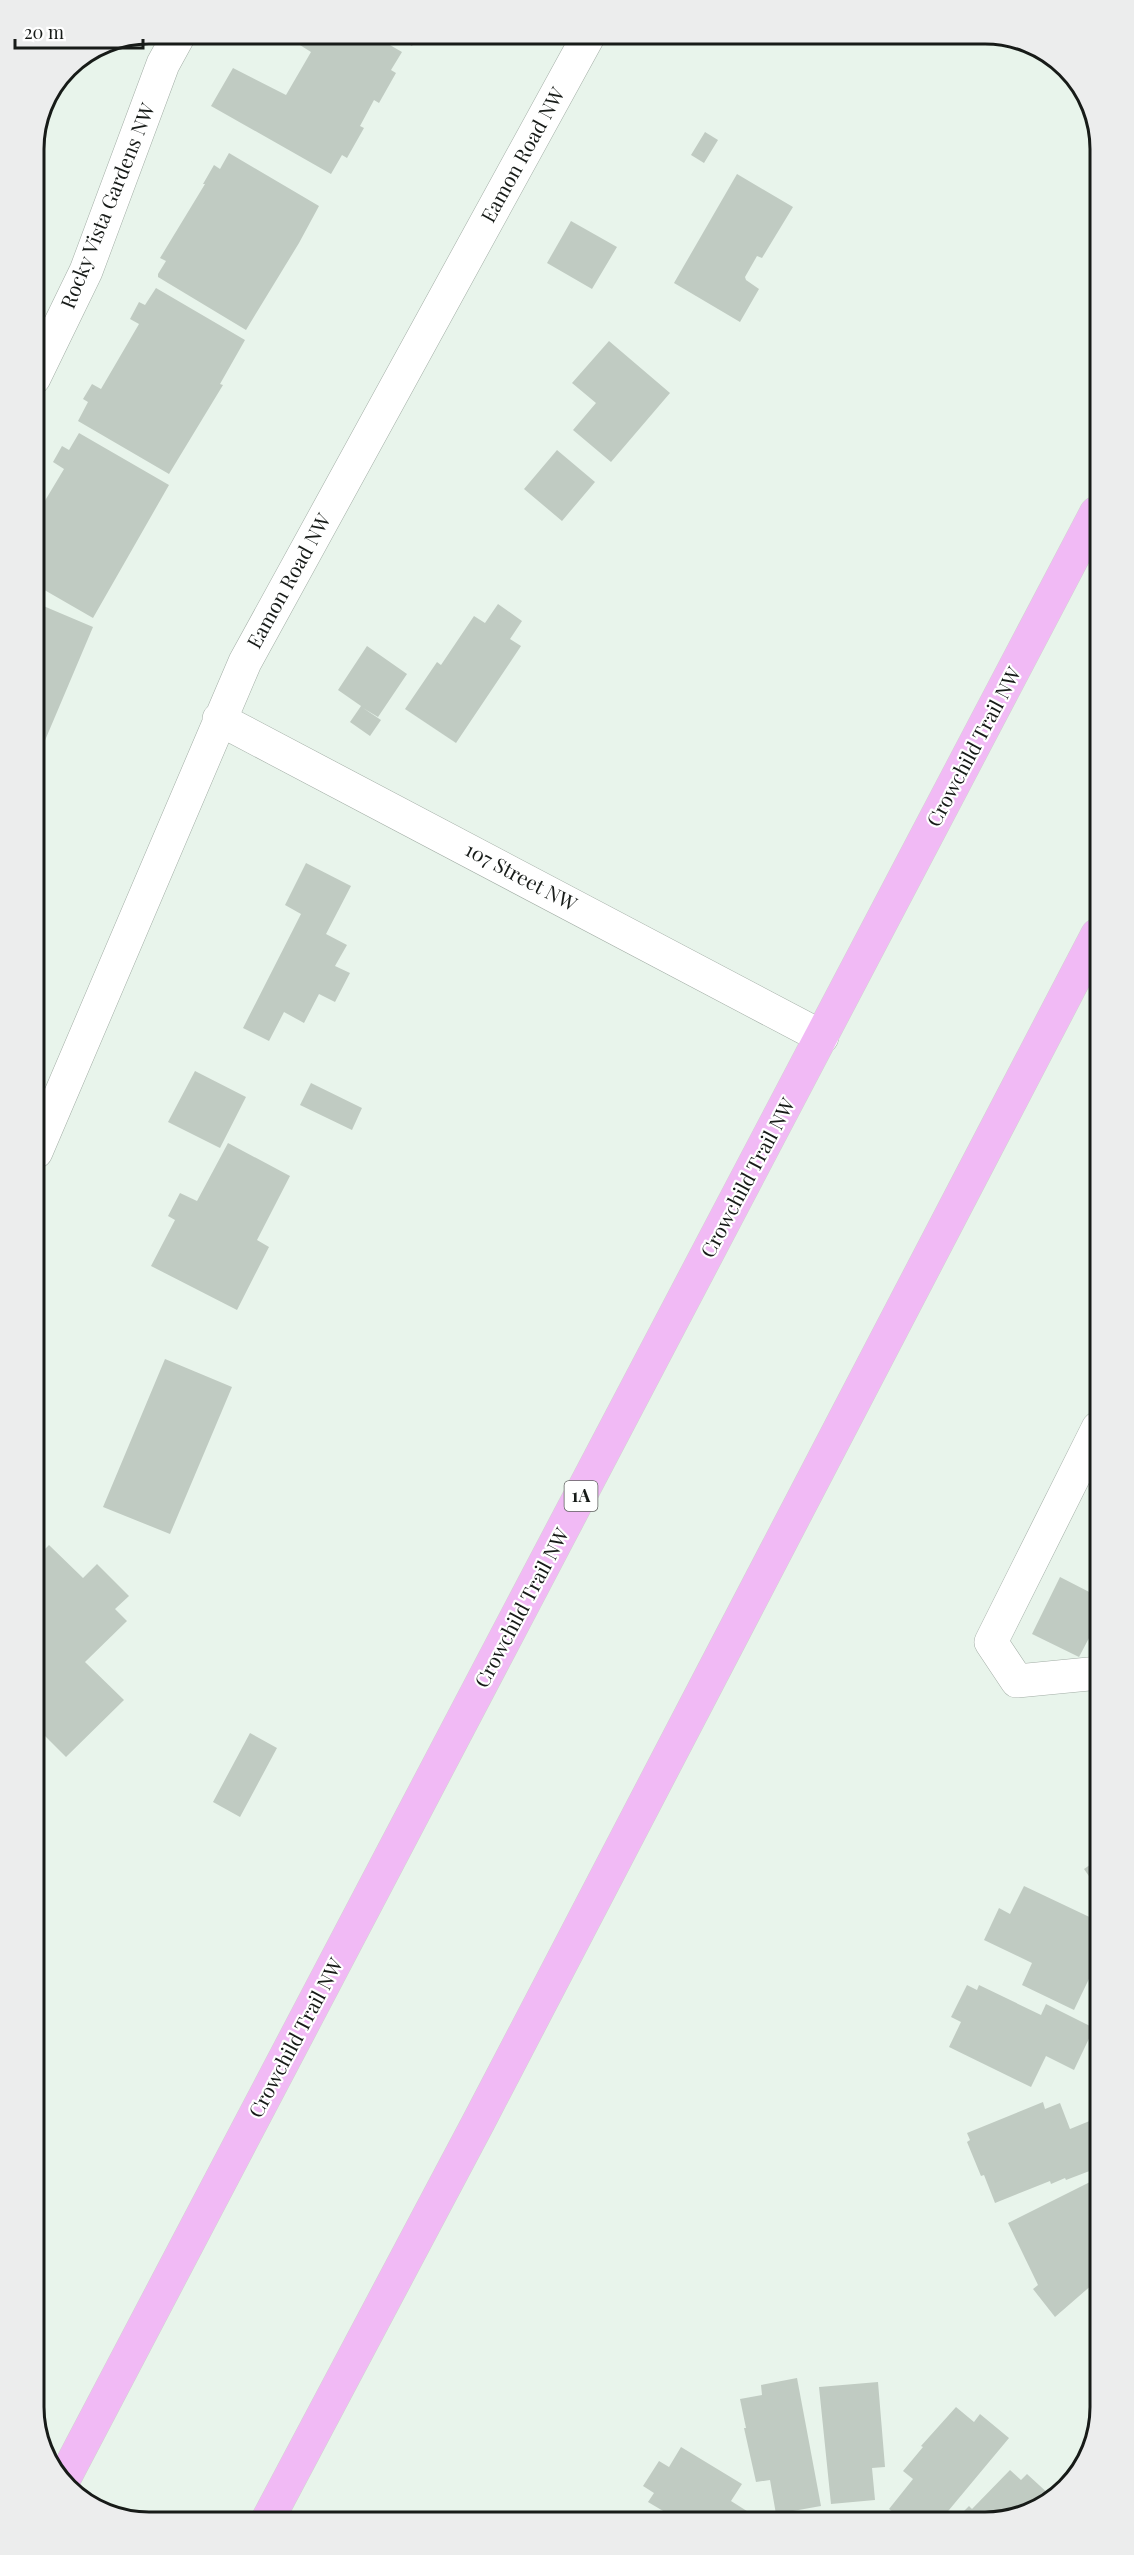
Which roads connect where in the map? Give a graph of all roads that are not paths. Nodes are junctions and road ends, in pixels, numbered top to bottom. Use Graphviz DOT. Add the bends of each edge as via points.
graph roads {
  1 [pos="174,44"];
  2 [pos="584,44"];
  3 [pos="44,358"];
  4 [pos="1090,524"];
  5 [pos="219,719"];
  6 [pos="1090,948"];
  7 [pos="822,1037"];
  8 [pos="44,1133"];
  9 [pos="1090,1444"];
  10 [pos="1090,1674"];
  11 [pos="67,2473"];
  12 [pos="272,2511"];
  1 -- 3 [label="street, Rocky Vista Gardens NW" via="163,64 86,272"];
  2 -- 5 [label="street, Eamon Road NW" via="245,662"];
  4 -- 7 [label="highway, Crowchild Trail NW / 1A"];
  5 -- 7 [label="street, 107 Street NW"];
  5 -- 8 [label="street, Eamon Road NW"];
  6 -- 12 [label="highway"];
  7 -- 11 [label="highway, Crowchild Trail NW / 1A"];
  9 -- 10 [label="street" via="991,1642 1017,1681"];
}
